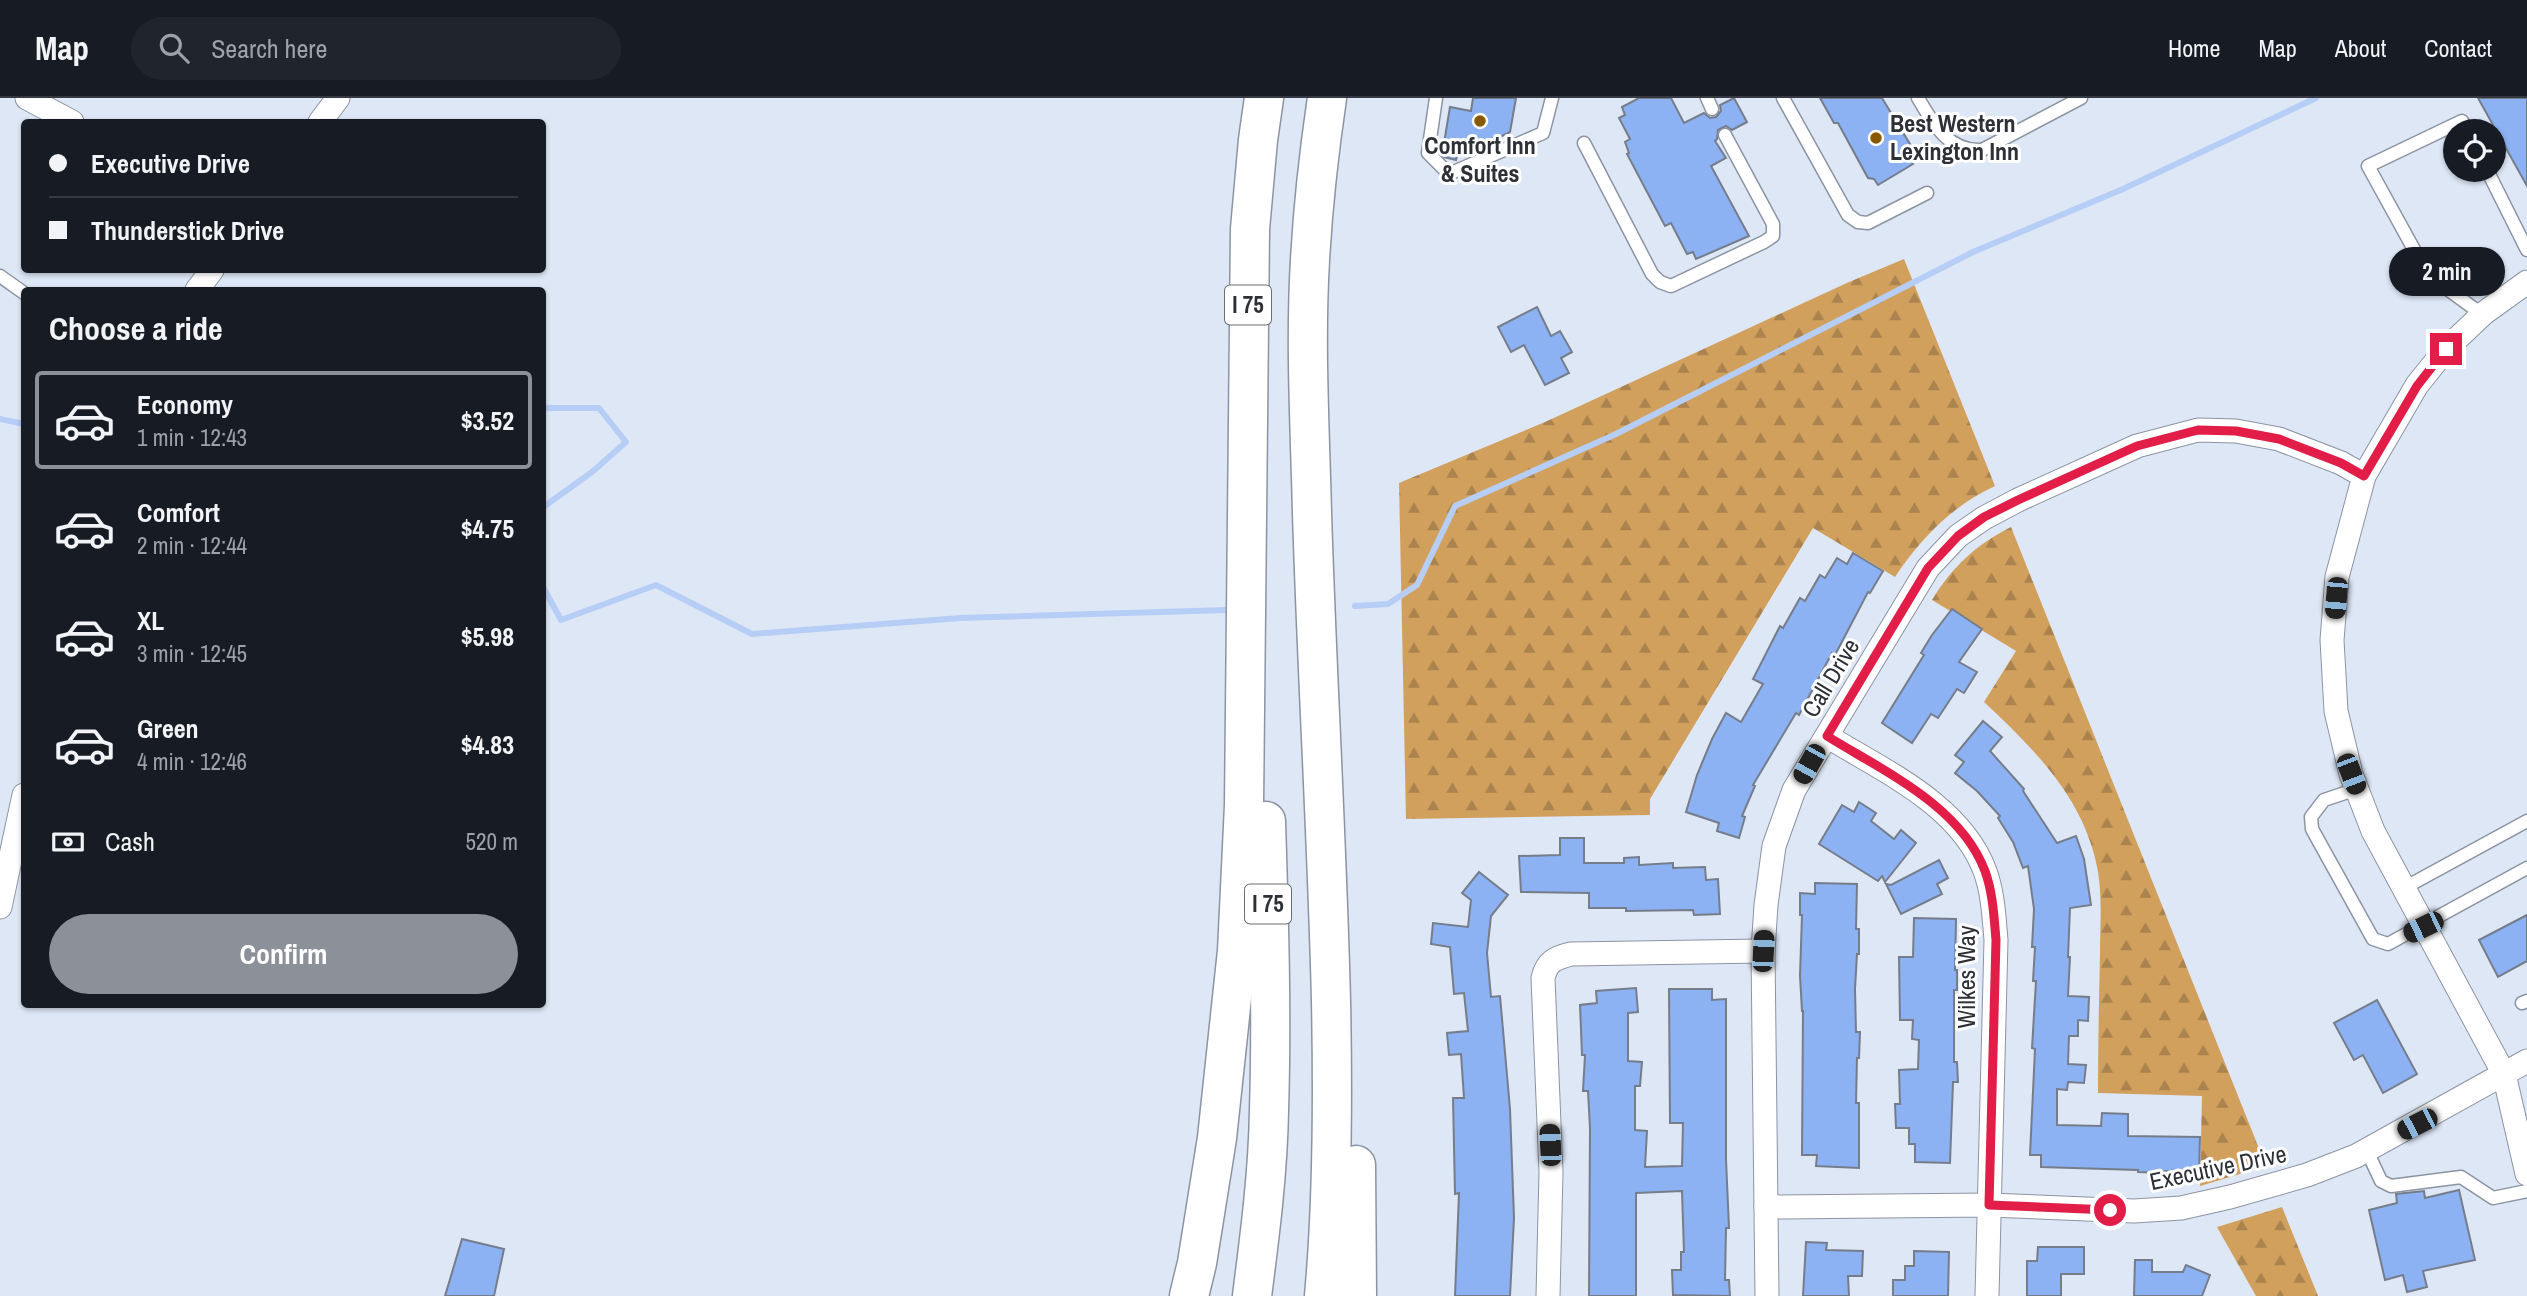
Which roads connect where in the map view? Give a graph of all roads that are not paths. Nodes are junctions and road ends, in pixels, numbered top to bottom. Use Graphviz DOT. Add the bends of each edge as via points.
graph roads {
  1 [pos="27,98"];
  2 [pos="338,98"];
  3 [pos="1264,98"];
  4 [pos="1326,98"];
  5 [pos="1436,98"];
  6 [pos="1552,98"];
  7 [pos="1783,98"];
  8 [pos="1918,98"];
  9 [pos="2081,98"];
  10 [pos="66,119"];
  11 [pos="322,119"];
  12 [pos="2443,130"];
  13 [pos="1725,135"];
  14 [pos="1584,143"];
  15 [pos="2493,182"];
  16 [pos="1927,193"];
  17 [pos="2527,250"];
  18 [pos="0,276"];
  19 [pos="2527,282"];
  20 [pos="21,291"];
  21 [pos="2483,315"];
  22 [pos="2364,476"];
  23 [pos="1248,512"];
  24 [pos="1315,623"];
  25 [pos="1827,736"];
  26 [pos="2357,789"];
  27 [pos="21,808"];
  28 [pos="2527,821"];
  29 [pos="2527,868"];
  30 [pos="2403,888"];
  31 [pos="0,907"];
  32 [pos="2423,927"];
  33 [pos="1763,951"];
  34 [pos="2527,1062"];
  35 [pos="2504,1074"];
  36 [pos="2367,1151"];
  37 [pos="2527,1174"];
  38 [pos="2527,1191"];
  39 [pos="1989,1205"];
  40 [pos="1766,1207"];
  41 [pos="1189,1296"];
  42 [pos="1252,1296"];
  43 [pos="1324,1296"];
  44 [pos="1357,1296"];
  45 [pos="1548,1296"];
  46 [pos="1767,1296"];
  47 [pos="1987,1296"];
  1 -- 10 [label="street"];
  2 -- 11 [label="street"];
  3 -- 23 [label="highway, I 75" via="1250,229"];
  4 -- 24 [label="highway, I 75" via="1310,261 1308,382"];
  5 -- 6 [label="lane" via="1428,153 1449,174 1543,133"];
  7 -- 16 [label="lane" via="1848,215 1858,222 1868,223"];
  8 -- 9 [label="lane" via="1936,130 1967,151 1982,150"];
  12 -- 21 [label="lane" via="2368,166 2428,275"];
  13 -- 14 [label="lane" via="1773,224 1773,236 1671,285 1652,274"];
  15 -- 17 [label="lane"];
  18 -- 20 [label="lane"];
  19 -- 21 [label="street"];
  21 -- 22 [label="street" via="2446,349 2417,386"];
  22 -- 25 [label="street, Call Drive" via="2279,439 2198,430 2137,446 2018,500 1958,536 1928,568"];
  22 -- 26 [label="street" via="2337,578 2332,640 2336,710"];
  23 -- 41 [label="highway" via="1237,951 1217,1138"];
  23 -- 42 [label="highway, I 75" via="1265,774 1271,986 1269,1112"];
  24 -- 43 [label="highway, I 75" via="1332,1082"];
  24 -- 44 [label="highway" via="1357,1175"];
  25 -- 33 [label="street, Call Drive" via="1794,790 1773,846"];
  25 -- 39 [label="street, Wilkes Way" via="1924,796 1949,817 1984,870 1996,940"];
  26 -- 30 [label="street"];
  26 -- 32 [label="lane" via="2324,800 2311,817 2312,829 2373,939 2388,944"];
  27 -- 31 [label="street"];
  28 -- 30 [label="lane"];
  29 -- 32 [label="lane"];
  30 -- 32 [label="street"];
  32 -- 35 [label="street"];
  33 -- 40 [label="street, Call Drive"];
  33 -- 45 [label="street" via="1571,954 1545,967 1551,1172"];
  34 -- 35 [label="street, Executive Drive"];
  35 -- 36 [label="street, Executive Drive"];
  35 -- 37 [label="street"];
  36 -- 38 [label="lane" via="2381,1181 2391,1186 2461,1177 2493,1198"];
  36 -- 39 [label="street, Executive Drive" via="2307,1175 2181,1208 2134,1211"];
  39 -- 40 [label="street, Executive Drive"];
  39 -- 47 [label="street, Wilkes Way"];
  40 -- 46 [label="street, Call Drive"];
}
